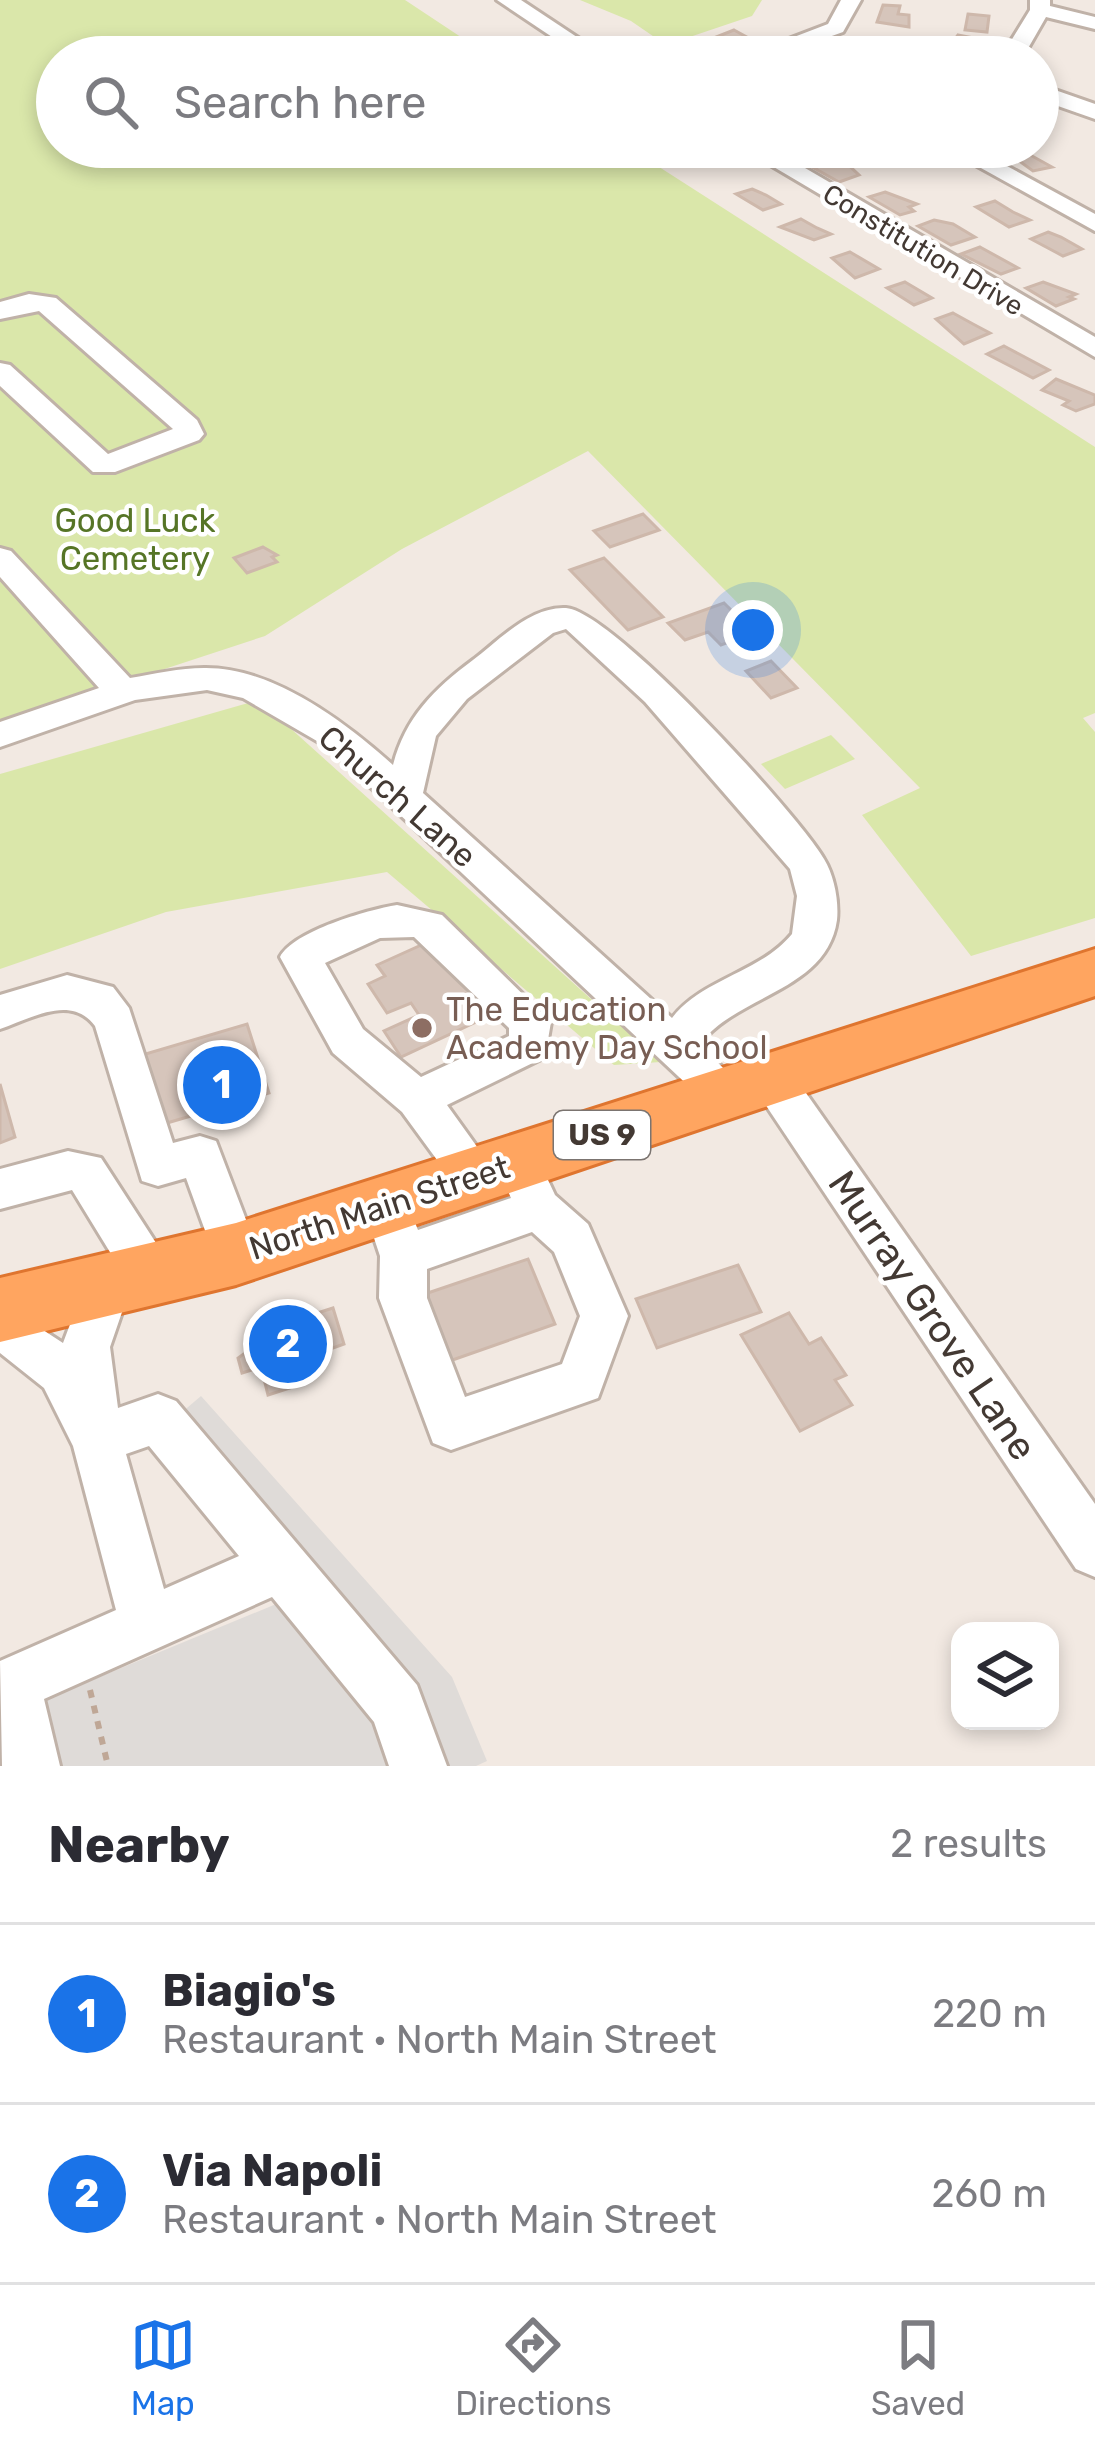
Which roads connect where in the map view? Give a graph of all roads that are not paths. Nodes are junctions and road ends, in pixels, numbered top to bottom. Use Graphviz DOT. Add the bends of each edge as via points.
graph roads {
  1 [pos="507,0"];
  2 [pos="850,0"];
  3 [pos="1040,5"];
  4 [pos="1095,23"];
  5 [pos="563,36"];
  6 [pos="813,36"];
  7 [pos="1023,36"];
  8 [pos="1059,99"];
  9 [pos="1095,112"];
  10 [pos="789,168"];
  11 [pos="993,168"];
  12 [pos="1095,224"];
  13 [pos="0,311"];
  14 [pos="1095,349"];
  15 [pos="4,381"];
  16 [pos="7,577"];
  17 [pos="123,692"];
  18 [pos="0,735"];
  19 [pos="404,796"];
  20 [pos="1095,972"];
  21 [pos="0,1012"];
  22 [pos="675,1046"];
  23 [pos="749,1087"];
  24 [pos="416,1100"];
  25 [pos="510,1183"];
  26 [pos="0,1189"];
  27 [pos="395,1230"];
  28 [pos="236,1254"];
  29 [pos="129,1283"];
  30 [pos="0,1310"];
  31 [pos="0,1324"];
  32 [pos="97,1441"];
  33 [pos="1095,1550"];
  34 [pos="280,1565"];
  35 [pos="147,1625"];
  36 [pos="6,1687"];
  37 [pos="31,1766"];
  38 [pos="418,1766"];
  1 -- 5 [label="street"];
  2 -- 6 [label="street" via="836,28"];
  3 -- 4 [label="street"];
  3 -- 7 [label="street"];
  8 -- 9 [label="street"];
  10 -- 14 [label="street, Constitution Drive"];
  11 -- 12 [label="street"];
  13 -- 15 [label="street" via="47,304 189,434 104,466"];
  16 -- 17 [label="street"];
  17 -- 18 [label="street, Church Lane"];
  17 -- 19 [label="street, Church Lane" via="207,679 253,689 342,739"];
  19 -- 22 [label="street, Church Lane"];
  19 -- 22 [label="street" via="419,733 455,691 541,625 581,622 808,864 819,893 798,960 710,1005"];
  20 -- 23 [label="highway, North Main Street / US 9"];
  21 -- 28 [label="street" via="67,991 98,999 114,1020 158,1167 200,1155"];
  22 -- 23 [label="street, Church Lane"];
  23 -- 25 [label="highway, North Main Street / US 9"];
  23 -- 33 [label="street, Murray Grove Lane"];
  24 -- 24 [label="street" via="348,1041 300,957 411,918 530,1022 530,1045"];
  24 -- 25 [label="street"];
  25 -- 27 [label="highway, North Main Street / US 9"];
  25 -- 27 [label="street" via="572,1239 604,1316 580,1381 451,1426 403,1298"];
  26 -- 29 [label="street" via="85,1172"];
  27 -- 28 [label="highway, North Main Street / US 9"];
  28 -- 29 [label="highway, North Main Street / US 9"];
  29 -- 30 [label="highway, North Main Street / US 9"];
  29 -- 32 [label="street" via="86,1347"];
  31 -- 32 [label="street" via="61,1372"];
  32 -- 34 [label="street" via="158,1418"];
  32 -- 35 [label="street"];
  34 -- 35 [label="street"];
  34 -- 38 [label="street" via="397,1706"];
  35 -- 36 [label="street"];
  36 -- 37 [label="street"];
}
